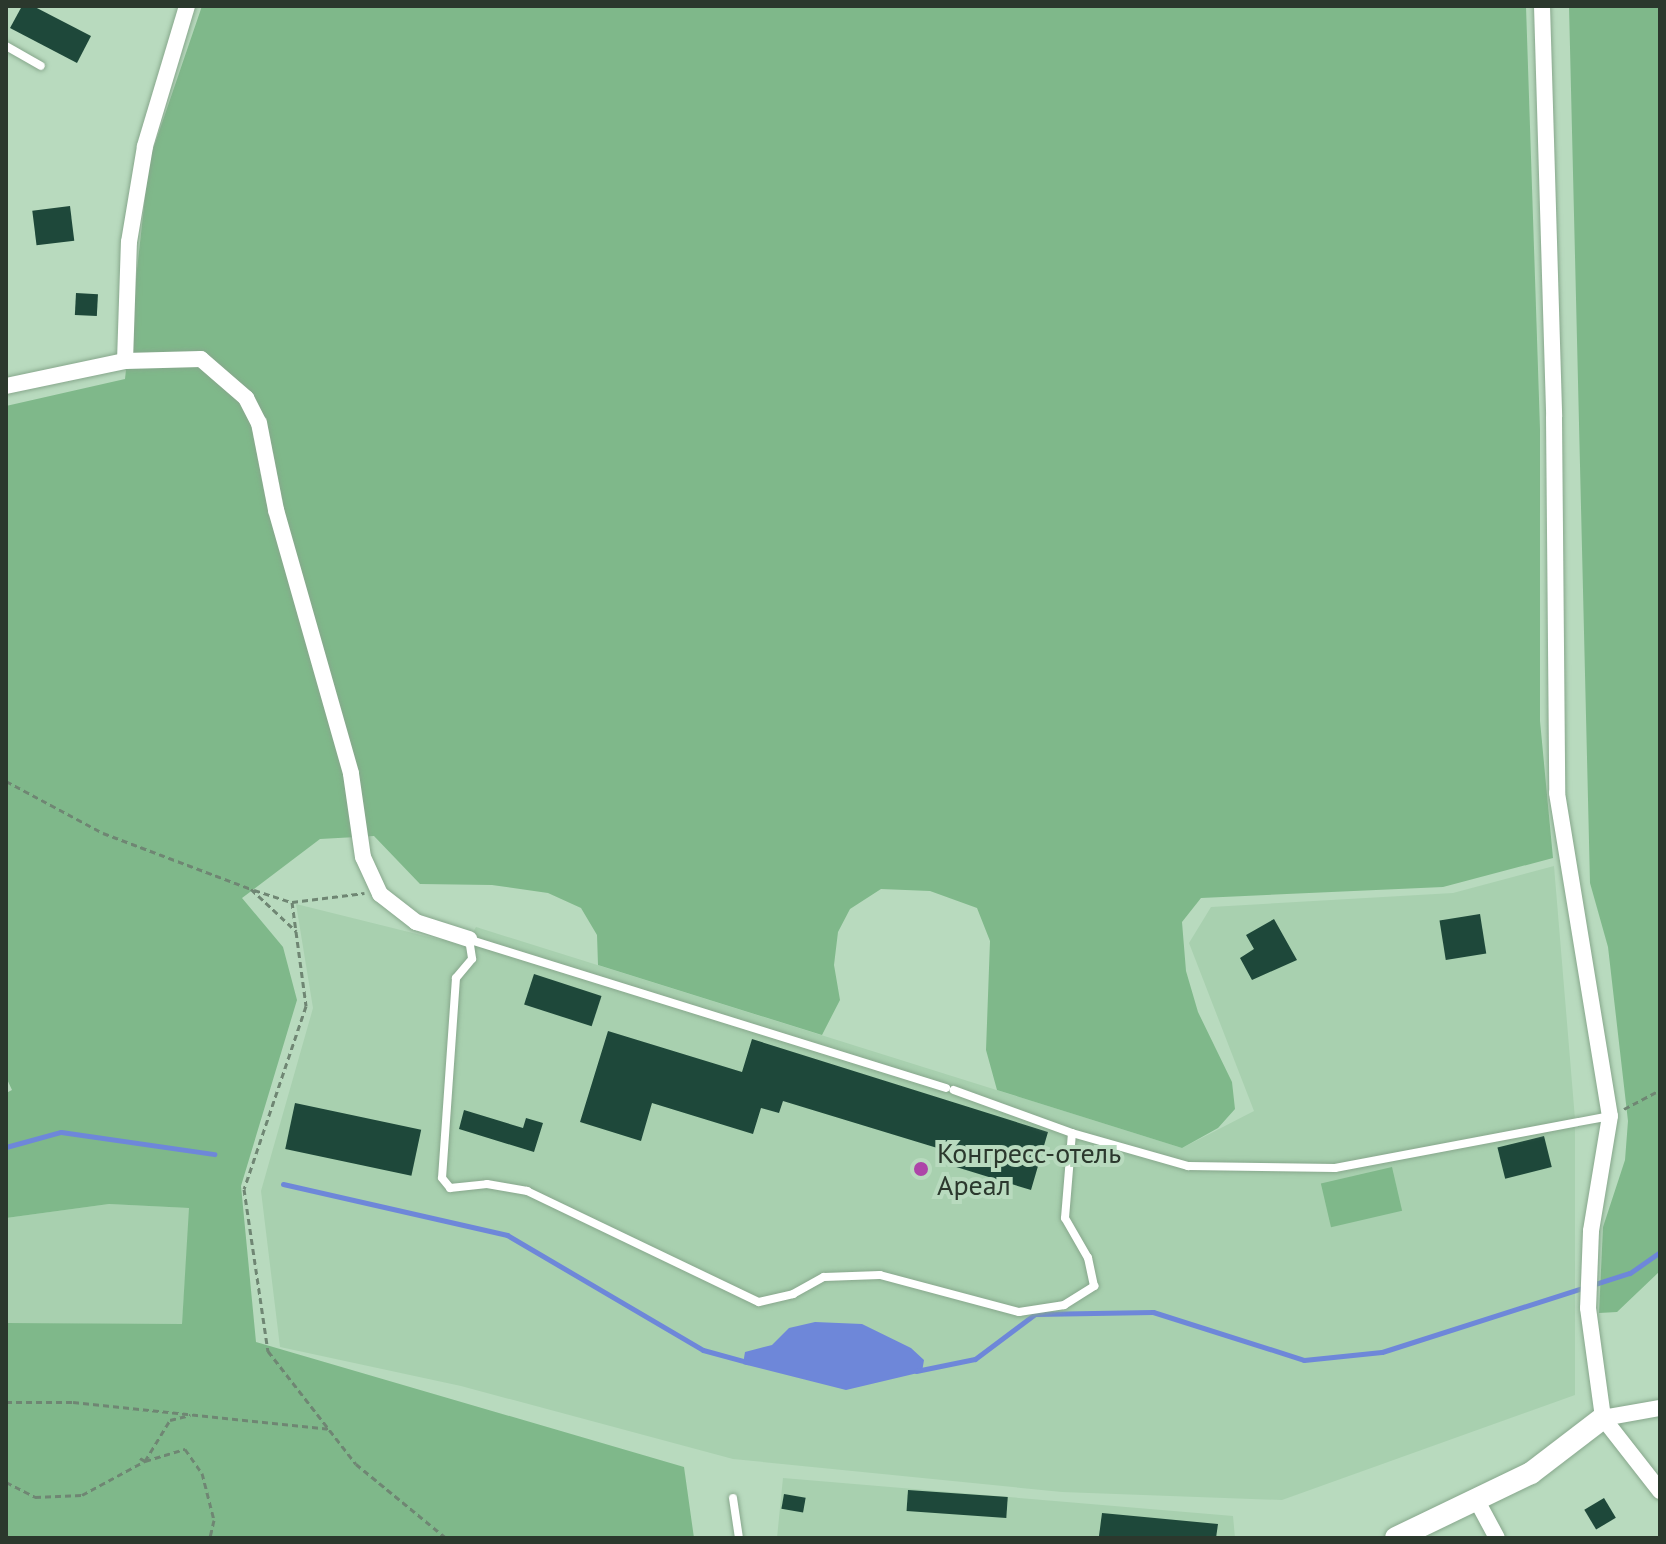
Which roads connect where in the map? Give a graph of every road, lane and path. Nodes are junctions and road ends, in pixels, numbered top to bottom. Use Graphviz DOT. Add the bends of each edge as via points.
graph roads {
  1 [pos="187,6"];
  2 [pos="1542,6"];
  3 [pos="6,46"];
  4 [pos="41,66"];
  5 [pos="125,361"];
  6 [pos="6,386"];
  7 [pos="6,781"];
  8 [pos="251,889"];
  9 [pos="380,894"];
  10 [pos="292,902"];
  11 [pos="296,931"];
  12 [pos="469,939"];
  13 [pos="1660,1090"];
  14 [pos="1610,1116"];
  15 [pos="1072,1133"];
  16 [pos="6,1402"];
  17 [pos="1660,1408"];
  18 [pos="194,1414"];
  19 [pos="1603,1418"];
  20 [pos="329,1429"];
  21 [pos="140,1458"];
  22 [pos="145,1461"];
  23 [pos="6,1482"];
  24 [pos="1660,1491"];
  25 [pos="733,1498"];
  26 [pos="1476,1499"];
  27 [pos="210,1538"];
  28 [pos="446,1538"];
  29 [pos="739,1538"];
  30 [pos="1396,1538"];
  31 [pos="1497,1538"];
  1 -- 5 [label="street" via="145,146 129,242"];
  2 -- 14 [label="street" via="1554,417 1557,793"];
  3 -- 4 [label="lane"];
  5 -- 6 [label="street"];
  5 -- 9 [label="street" via="201,359 246,398 259,423 276,510 351,774 363,857"];
  7 -- 8 [label="path" via="103,833"];
  8 -- 10 [label="path"];
  8 -- 11 [label="path"];
  9 -- 10 [label="path"];
  9 -- 12 [label="street" via="416,922"];
  10 -- 11 [label="path"];
  11 -- 20 [label="path" via="306,1006 244,1189 268,1351"];
  12 -- 15 [label="lane" via="950,1089"];
  12 -- 15 [label="lane" via="472,959 456,978 442,1178 450,1188 487,1184 527,1191 759,1302 793,1294 824,1277 880,1275 1019,1312 1064,1305 1094,1286 1088,1258 1065,1218"];
  13 -- 14 [label="path"];
  14 -- 15 [label="lane" via="1335,1168 1188,1166"];
  14 -- 19 [label="street" via="1588,1308"];
  16 -- 18 [label="path" via="73,1402"];
  17 -- 19 [label="street"];
  18 -- 20 [label="path"];
  18 -- 22 [label="path" via="170,1420"];
  19 -- 24 [label="street"];
  19 -- 26 [label="street" via="1531,1473"];
  20 -- 28 [label="path" via="356,1464"];
  21 -- 22 [label="path"];
  22 -- 23 [label="path" via="82,1495 35,1497"];
  22 -- 27 [label="path" via="185,1449 202,1473 214,1520"];
  25 -- 29 [label="lane"];
  26 -- 30 [label="street"];
  26 -- 31 [label="street"];
}
